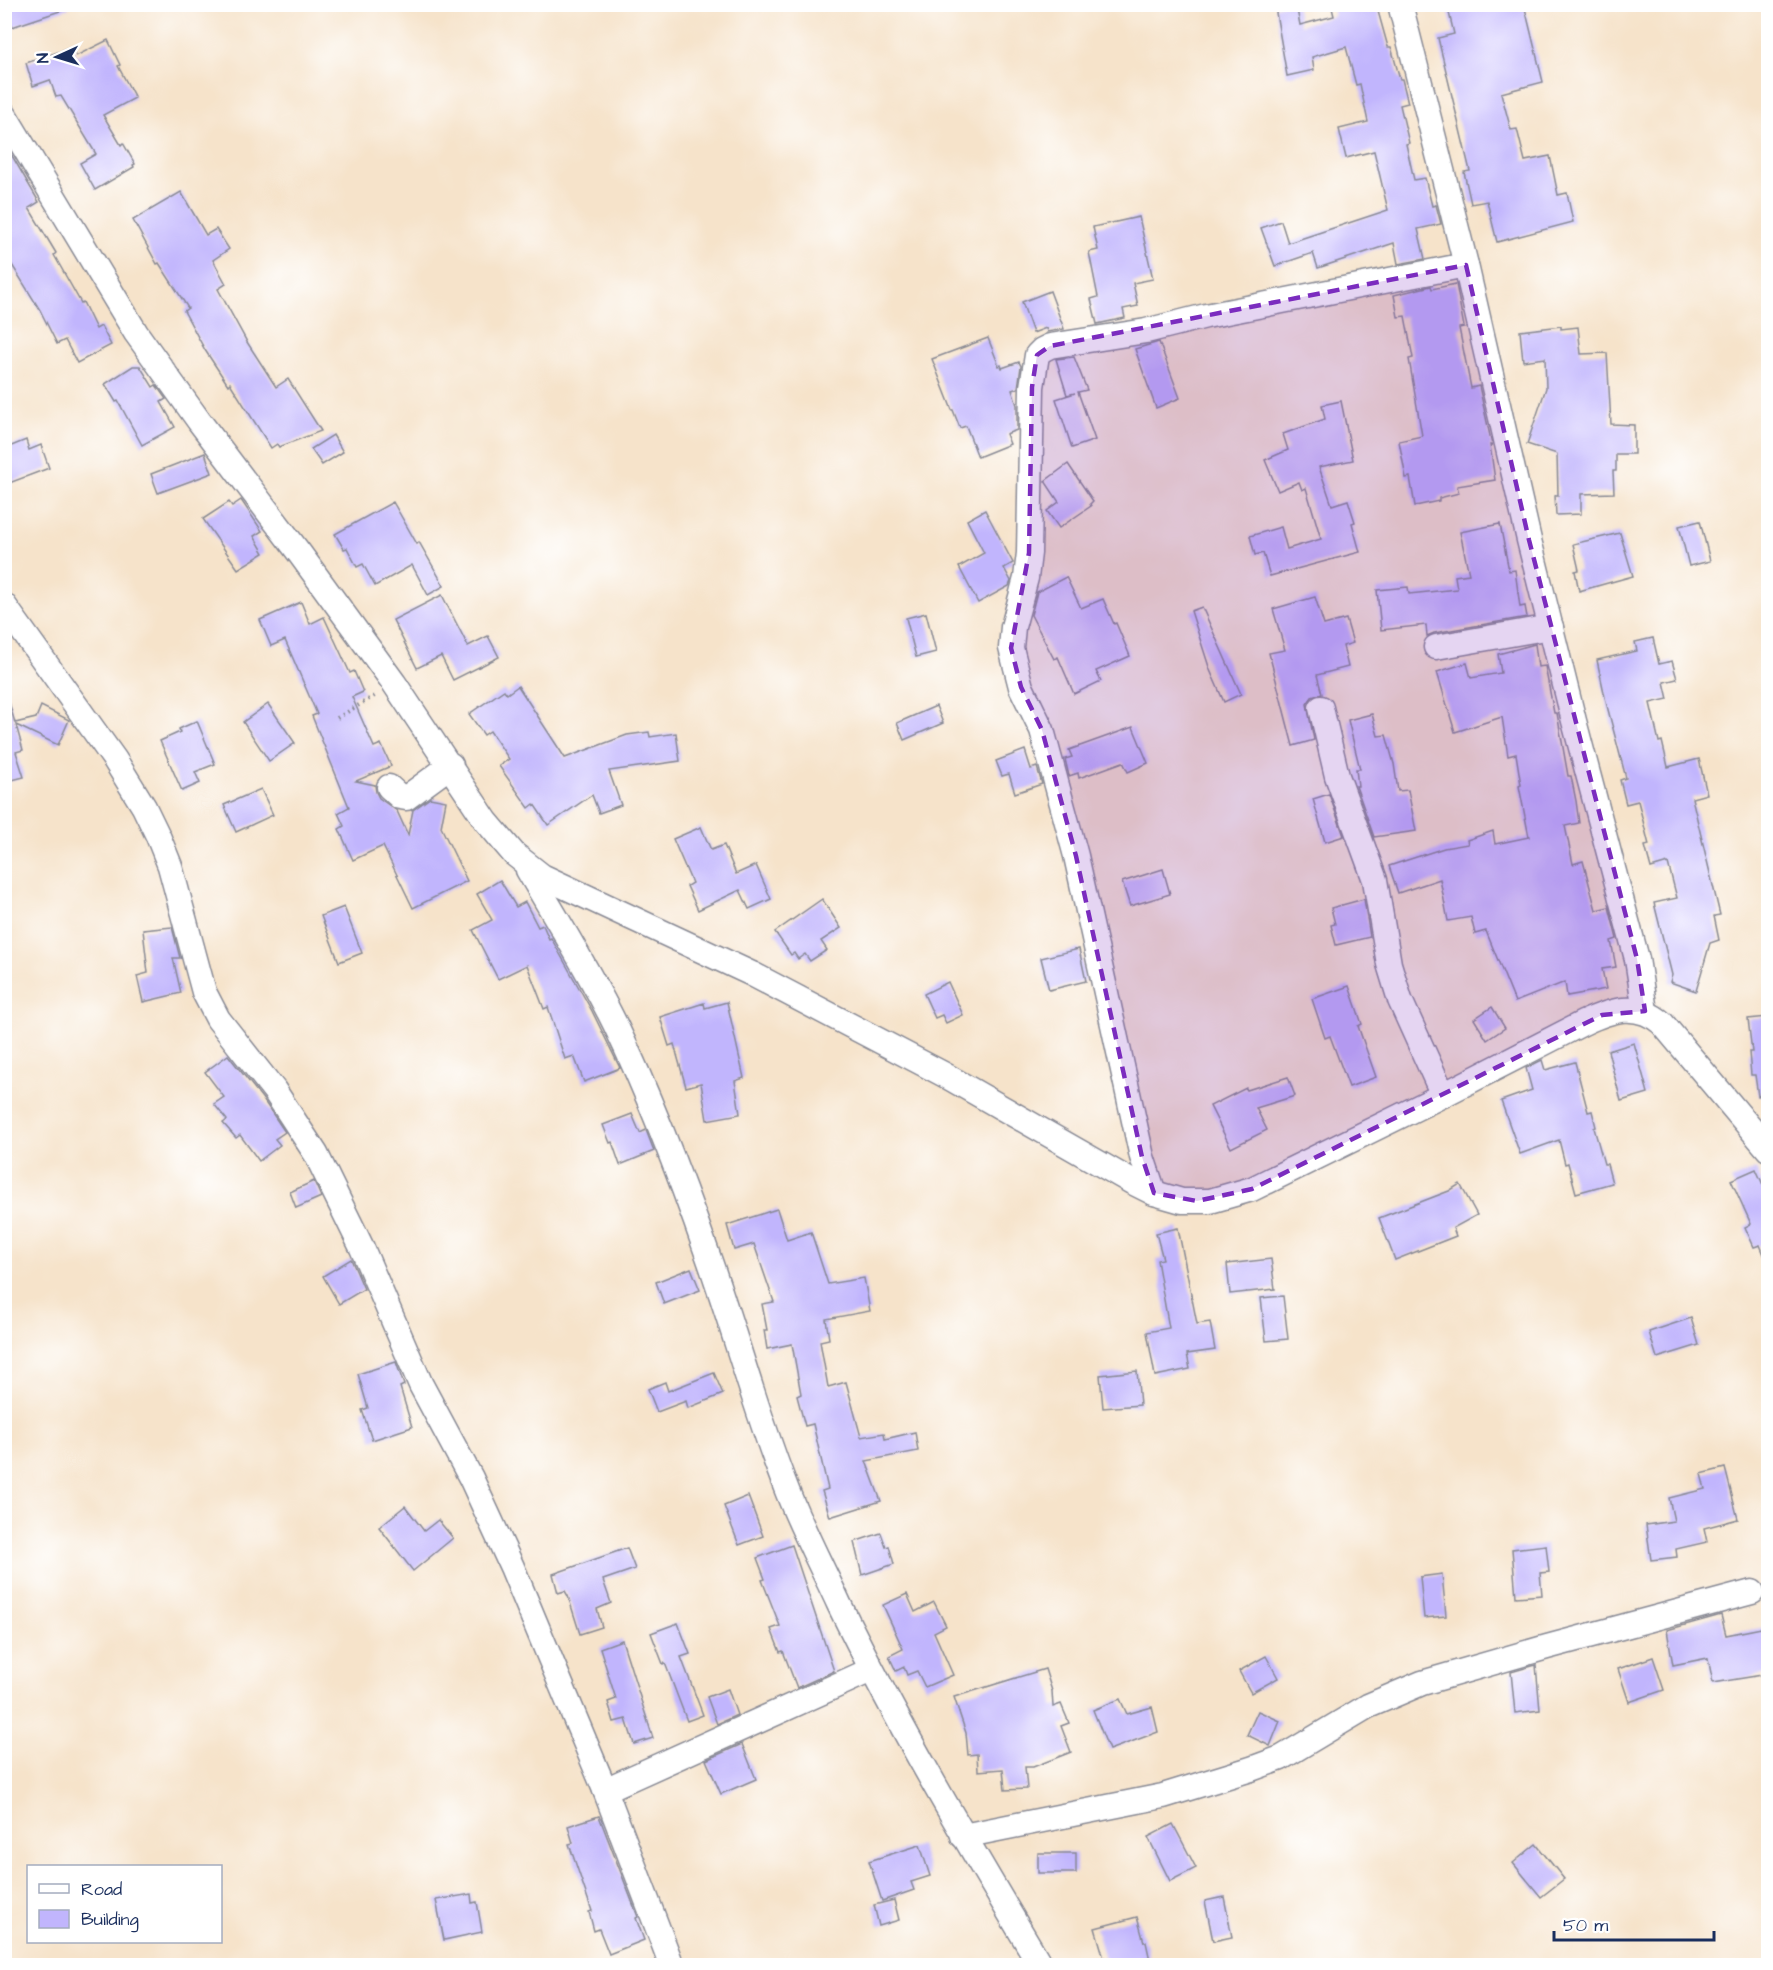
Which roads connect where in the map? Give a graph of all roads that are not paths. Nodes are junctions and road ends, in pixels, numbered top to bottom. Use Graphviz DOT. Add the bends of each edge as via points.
graph roads {
  1 [pos="1400,4"];
  2 [pos="5,118"];
  3 [pos="1466,266"];
  4 [pos="4,605"];
  5 [pos="1551,627"];
  6 [pos="1436,647"];
  7 [pos="1321,708"];
  8 [pos="451,765"];
  9 [pos="389,787"];
  10 [pos="526,865"];
  11 [pos="1645,1011"];
  12 [pos="1443,1095"];
  13 [pos="1768,1149"];
  14 [pos="1154,1193"];
  15 [pos="1752,1592"];
  16 [pos="871,1670"];
  17 [pos="605,1790"];
  18 [pos="963,1836"];
  19 [pos="672,1965"];
  20 [pos="1041,1965"];
  1 -- 3 [label="street"];
  2 -- 8 [label="street" via="136,333"];
  3 -- 5 [label="street"];
  3 -- 14 [label="street" via="1146,331 1050,346 1037,355 1032,387 1029,554 1011,648 1021,687 1042,730 1076,856 1142,1157"];
  4 -- 17 [label="street" via="144,807 170,866 208,999 225,1028 274,1090 321,1165 421,1385 471,1478 512,1567"];
  5 -- 6 [label="street"];
  5 -- 11 [label="street" via="1637,959"];
  7 -- 12 [label="street" via="1337,776 1375,880 1389,964 1400,1000"];
  8 -- 9 [label="street" via="406,798"];
  8 -- 10 [label="street" via="486,821"];
  10 -- 14 [label="street" via="558,885 773,985 943,1074"];
  10 -- 16 [label="street" via="604,1003 639,1076 708,1254 788,1493"];
  11 -- 12 [label="street" via="1634,1009 1602,1015"];
  11 -- 13 [label="street" via="1674,1035"];
  12 -- 14 [label="street" via="1252,1189 1210,1201"];
  15 -- 18 [label="street" via="1422,1683 1368,1706 1281,1758 1242,1772 1163,1796"];
  16 -- 17 [label="street"];
  16 -- 18 [label="street"];
  17 -- 19 [label="street"];
  18 -- 20 [label="street"];
}
